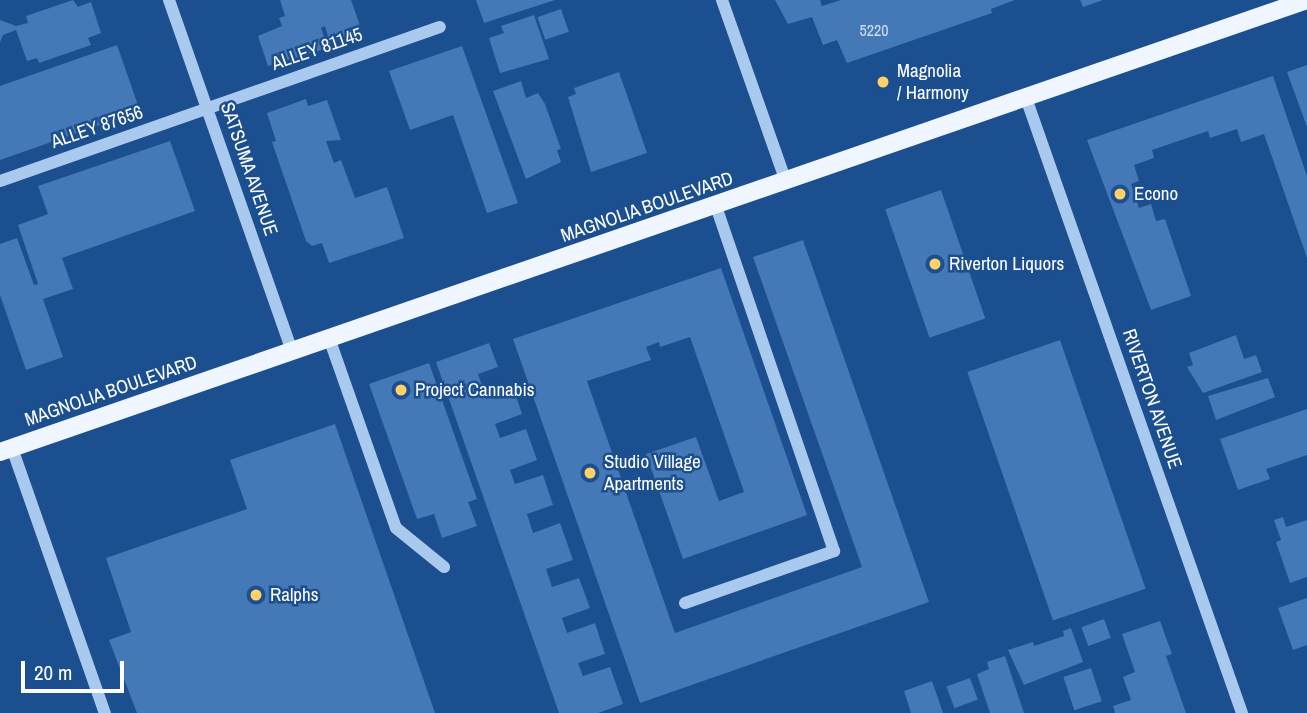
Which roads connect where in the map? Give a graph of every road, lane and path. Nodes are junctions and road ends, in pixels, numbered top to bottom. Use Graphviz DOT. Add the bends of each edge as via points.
graph roads {
  1 [pos="169,0"];
  2 [pos="722,0"];
  3 [pos="1307,0"];
  4 [pos="1273,5"];
  5 [pos="440,27"];
  6 [pos="1026,98"];
  7 [pos="207,108"];
  8 [pos="0,181"];
  9 [pos="786,182"];
  10 [pos="716,206"];
  11 [pos="329,338"];
  12 [pos="292,351"];
  13 [pos="6,450"];
  14 [pos="444,568"];
  15 [pos="685,603"];
  16 [pos="105,713"];
  17 [pos="1242,713"];
  1 -- 7 [label="street, SATSUMA AVENUE"];
  2 -- 9 [label="street"];
  3 -- 4 [label="main road, MAGNOLIA BOULEVARD"];
  4 -- 6 [label="main road, MAGNOLIA BOULEVARD"];
  5 -- 7 [label="street, ALLEY 81145"];
  6 -- 9 [label="main road, MAGNOLIA BOULEVARD"];
  6 -- 17 [label="street, RIVERTON AVENUE"];
  7 -- 8 [label="street, ALLEY 87656"];
  7 -- 12 [label="street, SATSUMA AVENUE"];
  9 -- 10 [label="main road, MAGNOLIA BOULEVARD"];
  10 -- 11 [label="main road, MAGNOLIA BOULEVARD"];
  10 -- 15 [label="street" via="834,551"];
  11 -- 12 [label="main road, MAGNOLIA BOULEVARD"];
  11 -- 14 [label="street" via="396,528"];
  12 -- 13 [label="main road, MAGNOLIA BOULEVARD"];
  13 -- 16 [label="street"];
}
